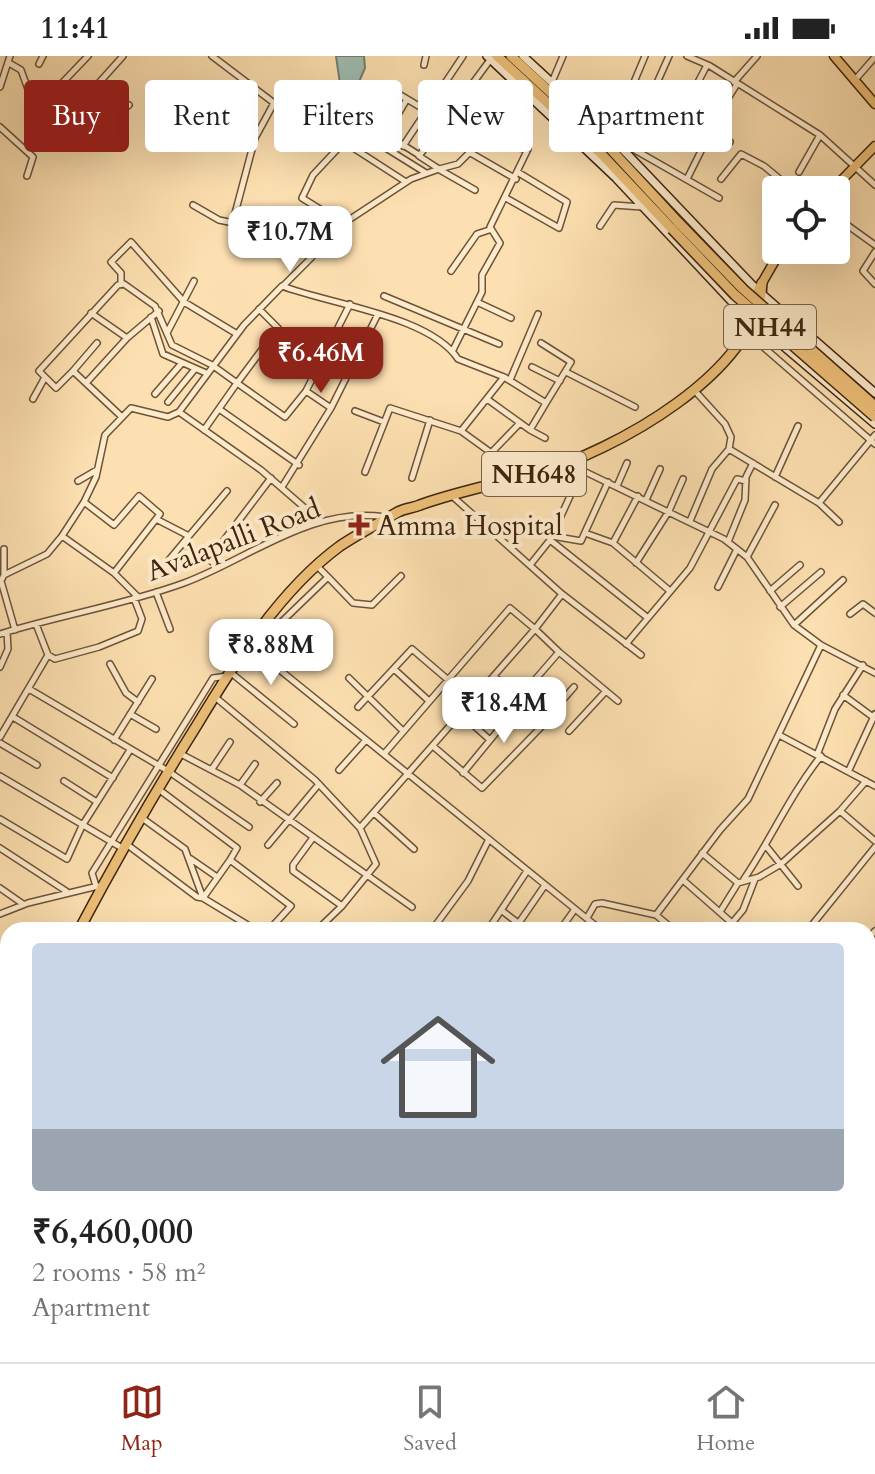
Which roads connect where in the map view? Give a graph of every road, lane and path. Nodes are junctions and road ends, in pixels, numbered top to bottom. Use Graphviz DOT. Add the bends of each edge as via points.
graph roads {
  1 [pos="43,56"];
  2 [pos="88,56"];
  3 [pos="123,56"];
  4 [pos="212,56"];
  5 [pos="426,56"];
  6 [pos="463,56"];
  7 [pos="511,56"];
  8 [pos="563,56"];
  9 [pos="645,56"];
  10 [pos="669,56"];
  11 [pos="687,56"];
  12 [pos="757,56"];
  13 [pos="834,56"];
  14 [pos="491,57"];
  15 [pos="875,57"];
  16 [pos="10,60"];
  17 [pos="524,62"];
  18 [pos="39,64"];
  19 [pos="424,65"];
  20 [pos="707,65"];
  21 [pos="510,71"];
  22 [pos="25,80"];
  23 [pos="67,80"];
  24 [pos="101,80"];
  25 [pos="447,80"];
  26 [pos="517,80"];
  27 [pos="549,80"];
  28 [pos="553,80"];
  29 [pos="635,80"];
  30 [pos="657,80"];
  31 [pos="699,80"];
  32 [pos="855,80"];
  33 [pos="735,83"];
  34 [pos="0,87"];
  35 [pos="732,88"];
  36 [pos="402,96"];
  37 [pos="407,99"];
  38 [pos="533,99"];
  39 [pos="875,104"];
  40 [pos="418,106"];
  41 [pos="402,108"];
  42 [pos="418,124"];
  43 [pos="0,127"];
  44 [pos="820,135"];
  45 [pos="403,146"];
  46 [pos="875,146"];
  47 [pos="335,152"];
  48 [pos="360,152"];
  49 [pos="394,152"];
  50 [pos="469,152"];
  51 [pos="527,152"];
  52 [pos="630,152"];
  53 [pos="633,152"];
  54 [pos="700,152"];
  55 [pos="420,156"];
  56 [pos="856,165"];
  57 [pos="439,169"];
  58 [pos="799,172"];
  59 [pos="427,173"];
  60 [pos="27,176"];
  61 [pos="517,176"];
  62 [pos="776,176"];
  63 [pos="845,176"];
  64 [pos="687,179"];
  65 [pos="721,179"];
  66 [pos="406,182"];
  67 [pos="875,185"];
  68 [pos="475,190"];
  69 [pos="506,198"];
  70 [pos="719,198"];
  71 [pos="193,205"];
  72 [pos="642,207"];
  73 [pos="233,221"];
  74 [pos="344,224"];
  75 [pos="600,226"];
  76 [pos="675,226"];
  77 [pos="850,227"];
  78 [pos="489,230"];
  79 [pos="875,245"];
  80 [pos="317,249"];
  81 [pos="875,252"];
  82 [pos="773,264"];
  83 [pos="451,271"];
  84 [pos="194,281"];
  85 [pos="121,284"];
  86 [pos="875,284"];
  87 [pos="282,286"];
  88 [pos="760,288"];
  89 [pos="384,296"];
  90 [pos="184,302"];
  91 [pos="477,302"];
  92 [pos="350,304"];
  93 [pos="259,309"];
  94 [pos="159,311"];
  95 [pos="91,313"];
  96 [pos="378,314"];
  97 [pos="538,314"];
  98 [pos="151,317"];
  99 [pos="748,317"];
  100 [pos="511,318"];
  101 [pos="465,328"];
  102 [pos="745,331"];
  103 [pos="167,333"];
  104 [pos="237,334"];
  105 [pos="127,338"];
  106 [pos="97,343"];
  107 [pos="541,343"];
  108 [pos="499,344"];
  109 [pos="453,350"];
  110 [pos="182,363"];
  111 [pos="212,365"];
  112 [pos="532,367"];
  113 [pos="195,369"];
  114 [pos="73,371"];
  115 [pos="566,372"];
  116 [pos="206,373"];
  117 [pos="44,378"];
  118 [pos="507,378"];
  119 [pos="560,381"];
  120 [pos="86,383"];
  121 [pos="237,383"];
  122 [pos="306,391"];
  123 [pos="695,391"];
  124 [pos="875,393"];
  125 [pos="155,394"];
  126 [pos="33,399"];
  127 [pos="487,399"];
  128 [pos="168,402"];
  129 [pos="546,403"];
  130 [pos="875,406"];
  131 [pos="635,407"];
  132 [pos="331,408"];
  133 [pos="219,409"];
  134 [pos="355,411"];
  135 [pos="179,412"];
  136 [pos="122,417"];
  137 [pos="875,417"];
  138 [pos="430,420"];
  139 [pos="384,422"];
  140 [pos="648,422"];
  141 [pos="519,424"];
  142 [pos="875,424"];
  143 [pos="798,426"];
  144 [pos="204,430"];
  145 [pos="530,430"];
  146 [pos="461,431"];
  147 [pos="545,438"];
  148 [pos="874,440"];
  149 [pos="729,449"];
  150 [pos="491,453"];
  151 [pos="566,463"];
  152 [pos="627,463"];
  153 [pos="753,463"];
  154 [pos="299,465"];
  155 [pos="660,469"];
  156 [pos="98,470"];
  157 [pos="582,470"];
  158 [pos="365,472"];
  159 [pos="524,476"];
  160 [pos="775,477"];
  161 [pos="271,478"];
  162 [pos="412,478"];
  163 [pos="683,479"];
  164 [pos="78,481"];
  165 [pos="746,481"];
  166 [pos="608,482"];
  167 [pos="617,486"];
  168 [pos="282,487"];
  169 [pos="227,491"];
  170 [pos="451,494"];
  171 [pos="638,496"];
  172 [pos="646,500"];
  173 [pos="84,502"];
  174 [pos="819,503"];
  175 [pos="775,505"];
  176 [pos="669,511"];
  177 [pos="391,518"];
  178 [pos="156,519"];
  179 [pos="690,521"];
  180 [pos="321,522"];
  181 [pos="839,522"];
  182 [pos="585,532"];
  183 [pos="711,532"];
  184 [pos="187,535"];
  185 [pos="62,536"];
  186 [pos="551,538"];
  187 [pos="728,542"];
  188 [pos="183,543"];
  189 [pos="613,543"];
  190 [pos="4,549"];
  191 [pos="737,549"];
  192 [pos="747,557"];
  193 [pos="209,560"];
  194 [pos="168,561"];
  195 [pos="636,563"];
  196 [pos="530,565"];
  197 [pos="800,565"];
  198 [pos="318,567"];
  199 [pos="221,568"];
  200 [pos="821,572"];
  201 [pos="114,573"];
  202 [pos="4,575"];
  203 [pos="401,576"];
  204 [pos="328,577"];
  205 [pos="843,580"];
  206 [pos="718,587"];
  207 [pos="670,591"];
  208 [pos="770,591"];
  209 [pos="156,592"];
  210 [pos="562,594"];
  211 [pos="136,597"];
  212 [pos="780,607"];
  213 [pos="875,613"];
  214 [pos="850,614"];
  215 [pos="648,618"];
  216 [pos="36,624"];
  217 [pos="794,625"];
  218 [pos="170,629"];
  219 [pos="535,629"];
  220 [pos="15,630"];
  221 [pos="3,633"];
  222 [pos="249,643"];
  223 [pos="626,644"];
  224 [pos="821,645"];
  225 [pos="559,652"];
  226 [pos="48,655"];
  227 [pos="641,655"];
  228 [pos="110,664"];
  229 [pos="863,665"];
  230 [pos="0,667"];
  231 [pos="394,669"];
  232 [pos="875,673"];
  233 [pos="228,674"];
  234 [pos="349,678"];
  235 [pos="496,678"];
  236 [pos="152,679"];
  237 [pos="448,680"];
  238 [pos="574,687"];
  239 [pos="29,689"];
  240 [pos="606,691"];
  241 [pos="843,695"];
  242 [pos="214,696"];
  243 [pos="367,697"];
  244 [pos="521,698"];
  245 [pos="429,701"];
  246 [pos="618,701"];
  247 [pos="138,702"];
  248 [pos="474,702"];
  249 [pos="358,707"];
  250 [pos="130,714"];
  251 [pos="462,715"];
  252 [pos="874,715"];
  253 [pos="13,717"];
  254 [pos="545,720"];
  255 [pos="294,724"];
  256 [pos="156,729"];
  257 [pos="403,731"];
  258 [pos="569,731"];
  259 [pos="781,736"];
  260 [pos="0,740"];
  261 [pos="114,740"];
  262 [pos="366,740"];
  263 [pos="490,740"];
  264 [pos="230,742"];
  265 [pos="434,747"];
  266 [pos="130,750"];
  267 [pos="179,753"];
  268 [pos="384,754"];
  269 [pos="819,756"];
  270 [pos="255,764"];
  271 [pos="37,765"];
  272 [pos="157,765"];
  273 [pos="212,769"];
  274 [pos="339,770"];
  275 [pos="849,770"];
  276 [pos="168,771"];
  277 [pos="463,773"];
  278 [pos="409,774"];
  279 [pos="0,776"];
  280 [pos="113,778"];
  281 [pos="64,781"];
  282 [pos="867,781"];
  283 [pos="277,783"];
  284 [pos="319,784"];
  285 [pos="240,785"];
  286 [pos="875,786"];
  287 [pos="157,788"];
  288 [pos="97,802"];
  289 [pos="260,802"];
  290 [pos="840,811"];
  291 [pos="374,813"];
  292 [pos="140,817"];
  293 [pos="0,819"];
  294 [pos="287,821"];
  295 [pos="82,826"];
  296 [pos="249,827"];
  297 [pos="360,828"];
  298 [pos="312,839"];
  299 [pos="489,839"];
  300 [pos="110,841"];
  301 [pos="875,841"];
  302 [pos="124,845"];
  303 [pos="268,845"];
  304 [pos="766,846"];
  305 [pos="875,847"];
  306 [pos="0,848"];
  307 [pos="414,849"];
  308 [pos="702,853"];
  309 [pos="190,858"];
  310 [pos="230,860"];
  311 [pos="781,864"];
  312 [pos="527,870"];
  313 [pos="217,877"];
  314 [pos="368,877"];
  315 [pos="755,879"];
  316 [pos="683,880"];
  317 [pos="741,882"];
  318 [pos="545,885"];
  319 [pos="99,886"];
  320 [pos="798,886"];
  321 [pos="0,888"];
  322 [pos="67,892"];
  323 [pos="203,898"];
  324 [pos="24,904"];
  325 [pos="342,906"];
  326 [pos="412,907"];
  327 [pos="575,909"];
  328 [pos="501,910"];
  329 [pos="720,912"];
  330 [pos="0,914"];
  331 [pos="656,915"];
  332 [pos="587,918"];
  333 [pos="83,922"];
  334 [pos="243,922"];
  335 [pos="276,922"];
  336 [pos="325,922"];
  337 [pos="438,922"];
  338 [pos="493,922"];
  339 [pos="517,922"];
  340 [pos="519,922"];
  341 [pos="566,922"];
  342 [pos="592,922"];
  343 [pos="664,922"];
  344 [pos="731,922"];
  345 [pos="733,922"];
  346 [pos="814,922"];
  1 -- 18 [label="street"];
  2 -- 23 [label="street"];
  3 -- 24 [label="street"];
  4 -- 73 [label="street" via="274,103 255,138"];
  5 -- 19 [label="street"];
  6 -- 25 [label="street"];
  7 -- 17 [label="highway, NH44"];
  8 -- 28 [label="street"];
  9 -- 29 [label="street"];
  10 -- 30 [label="street"];
  11 -- 20 [label="street"];
  12 -- 33 [label="street"];
  13 -- 32 [label="main road"];
  14 -- 21 [label="highway, NH44"];
  14 -- 55 [label="street"];
  15 -- 32 [label="street"];
  16 -- 22 [label="street"];
  16 -- 34 [label="street"];
  17 -- 27 [label="street"];
  17 -- 76 [label="highway, NH44" via="604,142"];
  20 -- 31 [label="street"];
  20 -- 33 [label="street"];
  21 -- 26 [label="street"];
  21 -- 76 [label="highway, NH44"];
  32 -- 39 [label="main road"];
  33 -- 35 [label="street"];
  33 -- 44 [label="street"];
  36 -- 37 [label="street"];
  37 -- 40 [label="street"];
  37 -- 41 [label="street"];
  38 -- 72 [label="street"];
  42 -- 45 [label="street"];
  43 -- 60 [label="street" via="32,153"];
  44 -- 56 [label="street"];
  44 -- 58 [label="street"];
  45 -- 55 [label="street"];
  46 -- 56 [label="main road"];
  47 -- 74 [label="street" via="313,175 302,200"];
  48 -- 66 [label="street"];
  49 -- 59 [label="street"];
  50 -- 57 [label="street" via="458,164"];
  50 -- 61 [label="street"];
  51 -- 61 [label="street"];
  52 -- 88 [label="street"];
  53 -- 64 [label="street"];
  54 -- 64 [label="street"];
  55 -- 57 [label="street"];
  56 -- 63 [label="main road"];
  56 -- 67 [label="street"];
  57 -- 59 [label="street"];
  57 -- 68 [label="street"];
  59 -- 66 [label="street"];
  61 -- 69 [label="street"];
  61 -- 69 [label="street" via="567,202 559,228"];
  62 -- 65 [label="street" via="741,154"];
  64 -- 70 [label="street"];
  66 -- 74 [label="street"];
  69 -- 78 [label="street"];
  71 -- 73 [label="street" via="219,220"];
  72 -- 75 [label="street" via="614,205"];
  72 -- 99 [label="street"];
  73 -- 80 [label="street"];
  74 -- 80 [label="street"];
  76 -- 130 [label="highway, NH44, bridge"];
  76 -- 137 [label="highway, NH44, bridge" via="735,295"];
  77 -- 79 [label="street"];
  78 -- 83 [label="street" via="477,234"];
  78 -- 91 [label="street" via="500,243 481,279"];
  80 -- 87 [label="street"];
  81 -- 86 [label="street" via="863,271"];
  82 -- 88 [label="main road"];
  84 -- 90 [label="street"];
  85 -- 90 [label="street" via="121,273 111,262 131,242"];
  85 -- 94 [label="street"];
  85 -- 95 [label="street"];
  87 -- 92 [label="street"];
  87 -- 93 [label="street"];
  88 -- 99 [label="highway, NH648"];
  88 -- 124 [label="street"];
  89 -- 101 [label="street"];
  90 -- 103 [label="street"];
  90 -- 104 [label="street"];
  91 -- 100 [label="street"];
  91 -- 101 [label="street"];
  92 -- 96 [label="street"];
  92 -- 122 [label="street"];
  93 -- 104 [label="street"];
  93 -- 121 [label="street" via="278,328"];
  94 -- 98 [label="street"];
  94 -- 103 [label="street"];
  95 -- 105 [label="street"];
  95 -- 117 [label="street" via="39,368"];
  96 -- 109 [label="street"];
  96 -- 132 [label="street"];
  97 -- 118 [label="street"];
  98 -- 105 [label="street"];
  98 -- 110 [label="street" via="160,350"];
  99 -- 102 [label="highway, NH648"];
  99 -- 140 [label="highway, NH648" via="694,388"];
  99 -- 142 [label="street"];
  101 -- 108 [label="street"];
  101 -- 109 [label="street"];
  102 -- 123 [label="highway, NH648"];
  102 -- 148 [label="street"];
  103 -- 111 [label="street" via="175,347"];
  104 -- 111 [label="street"];
  105 -- 120 [label="street"];
  106 -- 114 [label="street"];
  107 -- 115 [label="street" via="569,359"];
  109 -- 118 [label="street" via="458,359"];
  110 -- 113 [label="street"];
  110 -- 125 [label="street"];
  111 -- 116 [label="street"];
  111 -- 121 [label="street"];
  112 -- 119 [label="street"];
  113 -- 116 [label="street"];
  113 -- 128 [label="street"];
  114 -- 117 [label="street" via="56,388"];
  114 -- 120 [label="street"];
  115 -- 119 [label="street"];
  115 -- 131 [label="street"];
  116 -- 135 [label="street"];
  117 -- 126 [label="street"];
  118 -- 127 [label="street"];
  118 -- 129 [label="street"];
  119 -- 129 [label="street"];
  120 -- 136 [label="street"];
  121 -- 122 [label="street" via="285,417"];
  121 -- 133 [label="street"];
  122 -- 132 [label="street"];
  123 -- 140 [label="highway, NH648"];
  123 -- 149 [label="street" via="729,430"];
  127 -- 141 [label="street"];
  127 -- 146 [label="street"];
  129 -- 145 [label="street"];
  132 -- 154 [label="street"];
  133 -- 144 [label="street"];
  133 -- 154 [label="street"];
  134 -- 139 [label="street"];
  135 -- 136 [label="street" via="168,417 136,407"];
  135 -- 144 [label="street"];
  136 -- 156 [label="street" via="105,435"];
  138 -- 139 [label="street" via="394,408"];
  138 -- 146 [label="street"];
  138 -- 162 [label="street"];
  139 -- 158 [label="street"];
  140 -- 151 [label="highway, NH648"];
  141 -- 145 [label="street"];
  141 -- 150 [label="street"];
  143 -- 160 [label="street"];
  144 -- 161 [label="street"];
  145 -- 147 [label="street"];
  146 -- 150 [label="street"];
  148 -- 174 [label="street"];
  149 -- 153 [label="street"];
  149 -- 179 [label="street" via="712,469"];
  150 -- 159 [label="street"];
  151 -- 157 [label="street"];
  151 -- 159 [label="highway, NH648"];
  152 -- 167 [label="street"];
  153 -- 160 [label="street"];
  153 -- 165 [label="street"];
  154 -- 168 [label="street"];
  155 -- 172 [label="street"];
  156 -- 164 [label="street"];
  156 -- 173 [label="street"];
  157 -- 166 [label="street"];
  157 -- 186 [label="street"];
  159 -- 170 [label="highway, NH648"];
  160 -- 174 [label="street"];
  161 -- 168 [label="street"];
  161 -- 193 [label="street"];
  163 -- 176 [label="street"];
  165 -- 183 [label="street" via="737,479"];
  165 -- 187 [label="street" via="745,500"];
  166 -- 167 [label="street"];
  166 -- 182 [label="street"];
  167 -- 171 [label="street"];
  168 -- 180 [label="street"];
  169 -- 184 [label="street"];
  170 -- 177 [label="highway, NH648"];
  170 -- 196 [label="street"];
  171 -- 172 [label="street"];
  171 -- 189 [label="street"];
  172 -- 176 [label="street"];
  173 -- 178 [label="street" via="114,525 139,496 160,514"];
  173 -- 185 [label="street"];
  174 -- 181 [label="street"];
  175 -- 192 [label="street"];
  176 -- 179 [label="street"];
  176 -- 195 [label="street"];
  177 -- 180 [label="street, Avalapalli Road"];
  177 -- 198 [label="highway, NH648" via="340,546"];
  178 -- 184 [label="street"];
  178 -- 201 [label="street"];
  179 -- 183 [label="street"];
  180 -- 199 [label="street, Avalapalli Road"];
  182 -- 186 [label="street" via="581,541"];
  182 -- 189 [label="street"];
  183 -- 187 [label="street"];
  183 -- 207 [label="street"];
  184 -- 188 [label="street"];
  185 -- 201 [label="street"];
  185 -- 202 [label="street" via="47,554"];
  186 -- 196 [label="street"];
  186 -- 215 [label="street"];
  187 -- 191 [label="street"];
  188 -- 193 [label="street"];
  188 -- 194 [label="street"];
  189 -- 195 [label="street"];
  190 -- 202 [label="street"];
  191 -- 192 [label="street"];
  191 -- 206 [label="street"];
  192 -- 208 [label="street"];
  193 -- 199 [label="street"];
  195 -- 207 [label="street"];
  196 -- 210 [label="street"];
  197 -- 208 [label="street"];
  198 -- 204 [label="street"];
  198 -- 222 [label="highway, NH648"];
  199 -- 209 [label="street, Avalapalli Road"];
  200 -- 212 [label="street"];
  201 -- 211 [label="street"];
  202 -- 220 [label="street" via="0,586"];
  203 -- 204 [label="street" via="372,605 353,603"];
  204 -- 222 [label="street" via="268,635"];
  205 -- 217 [label="street"];
  207 -- 215 [label="street"];
  208 -- 212 [label="street"];
  209 -- 211 [label="street, Avalapalli Road"];
  209 -- 218 [label="street"];
  210 -- 219 [label="street"];
  210 -- 223 [label="street"];
  211 -- 216 [label="street, Avalapalli Road"];
  211 -- 226 [label="street" via="142,619 138,631 55,659"];
  212 -- 217 [label="street"];
  213 -- 214 [label="street" via="863,604"];
  215 -- 223 [label="street"];
  216 -- 220 [label="street, Avalapalli Road"];
  216 -- 226 [label="street"];
  217 -- 224 [label="street"];
  219 -- 225 [label="street"];
  219 -- 235 [label="street"];
  219 -- 237 [label="street" via="510,608"];
  220 -- 221 [label="street, Avalapalli Road"];
  221 -- 230 [label="street" via="8,649"];
  222 -- 233 [label="highway, NH648"];
  222 -- 262 [label="street"];
  223 -- 227 [label="street"];
  224 -- 229 [label="street"];
  224 -- 259 [label="street"];
  225 -- 240 [label="street"];
  225 -- 244 [label="street"];
  226 -- 239 [label="street"];
  228 -- 247 [label="street" via="126,693"];
  229 -- 232 [label="street"];
  229 -- 241 [label="street"];
  231 -- 237 [label="street" via="412,649"];
  231 -- 243 [label="street"];
  231 -- 245 [label="street"];
  233 -- 242 [label="highway, NH648"];
  233 -- 255 [label="street"];
  233 -- 272 [label="street" via="213,678"];
  234 -- 243 [label="street"];
  235 -- 244 [label="street"];
  235 -- 248 [label="street"];
  236 -- 247 [label="street"];
  237 -- 245 [label="street"];
  237 -- 248 [label="street"];
  238 -- 254 [label="street"];
  239 -- 253 [label="street"];
  239 -- 261 [label="street"];
  240 -- 246 [label="street"];
  240 -- 258 [label="street"];
  241 -- 252 [label="street"];
  241 -- 269 [label="street"];
  242 -- 267 [label="highway, NH648"];
  242 -- 284 [label="street"];
  243 -- 249 [label="street"];
  243 -- 257 [label="street"];
  244 -- 254 [label="street"];
  244 -- 263 [label="street"];
  245 -- 257 [label="street"];
  247 -- 250 [label="street"];
  248 -- 251 [label="street"];
  250 -- 256 [label="street"];
  250 -- 261 [label="street"];
  251 -- 263 [label="street"];
  251 -- 265 [label="street"];
  252 -- 275 [label="street"];
  253 -- 260 [label="street"];
  253 -- 280 [label="street"];
  254 -- 277 [label="street" via="486,786 478,788"];
  257 -- 268 [label="street"];
  259 -- 269 [label="street"];
  259 -- 308 [label="street" via="748,799"];
  260 -- 271 [label="street"];
  261 -- 266 [label="street"];
  262 -- 268 [label="street"];
  262 -- 274 [label="street"];
  263 -- 277 [label="street"];
  264 -- 273 [label="street"];
  265 -- 277 [label="street"];
  265 -- 278 [label="street"];
  266 -- 272 [label="street"];
  266 -- 280 [label="street"];
  267 -- 273 [label="street"];
  267 -- 276 [label="highway, NH648"];
  268 -- 278 [label="street"];
  269 -- 275 [label="street"];
  269 -- 304 [label="street"];
  270 -- 285 [label="street"];
  272 -- 276 [label="street"];
  272 -- 300 [label="street"];
  273 -- 285 [label="street"];
  275 -- 282 [label="street"];
  276 -- 287 [label="highway, NH648"];
  276 -- 296 [label="street"];
  278 -- 291 [label="street"];
  278 -- 299 [label="street"];
  279 -- 295 [label="street"];
  280 -- 288 [label="street"];
  281 -- 288 [label="street"];
  282 -- 286 [label="street"];
  282 -- 290 [label="street"];
  283 -- 289 [label="street"];
  284 -- 294 [label="street"];
  284 -- 297 [label="street"];
  285 -- 289 [label="street"];
  287 -- 292 [label="highway, NH648"];
  287 -- 310 [label="street" via="237,848"];
  288 -- 295 [label="street"];
  289 -- 294 [label="street"];
  290 -- 301 [label="street"];
  290 -- 311 [label="street"];
  291 -- 297 [label="street"];
  291 -- 307 [label="street"];
  292 -- 302 [label="highway, NH648"];
  292 -- 309 [label="street"];
  293 -- 295 [label="street" via="63,859"];
  294 -- 298 [label="street"];
  294 -- 303 [label="street"];
  295 -- 300 [label="street"];
  297 -- 314 [label="street" via="376,862"];
  298 -- 314 [label="street"];
  298 -- 325 [label="street" via="293,871"];
  299 -- 312 [label="street"];
  299 -- 337 [label="street" via="468,881"];
  300 -- 302 [label="street"];
  300 -- 319 [label="street" via="92,873"];
  302 -- 319 [label="highway, NH648"];
  302 -- 323 [label="street"];
  304 -- 311 [label="street"];
  304 -- 317 [label="street"];
  305 -- 346 [label="street"];
  306 -- 322 [label="street"];
  308 -- 316 [label="street"];
  308 -- 317 [label="street"];
  309 -- 313 [label="street"];
  309 -- 323 [label="street"];
  310 -- 313 [label="street"];
  310 -- 335 [label="street" via="291,906"];
  311 -- 315 [label="street"];
  311 -- 320 [label="street"];
  312 -- 318 [label="street"];
  312 -- 328 [label="street"];
  313 -- 323 [label="street"];
  314 -- 325 [label="street"];
  314 -- 326 [label="street"];
  315 -- 317 [label="street"];
  315 -- 345 [label="street"];
  316 -- 329 [label="street"];
  316 -- 331 [label="street"];
  317 -- 329 [label="street"];
  318 -- 327 [label="street"];
  318 -- 340 [label="street"];
  319 -- 322 [label="street"];
  319 -- 333 [label="highway, NH648"];
  321 -- 324 [label="street"];
  322 -- 324 [label="street"];
  323 -- 334 [label="street"];
  324 -- 330 [label="street"];
  325 -- 336 [label="street"];
  327 -- 332 [label="street"];
  327 -- 341 [label="street"];
  328 -- 338 [label="street"];
  328 -- 339 [label="street"];
  329 -- 344 [label="street"];
  331 -- 332 [label="street" via="598,902"];
  331 -- 343 [label="street"];
  332 -- 342 [label="street"];
}
